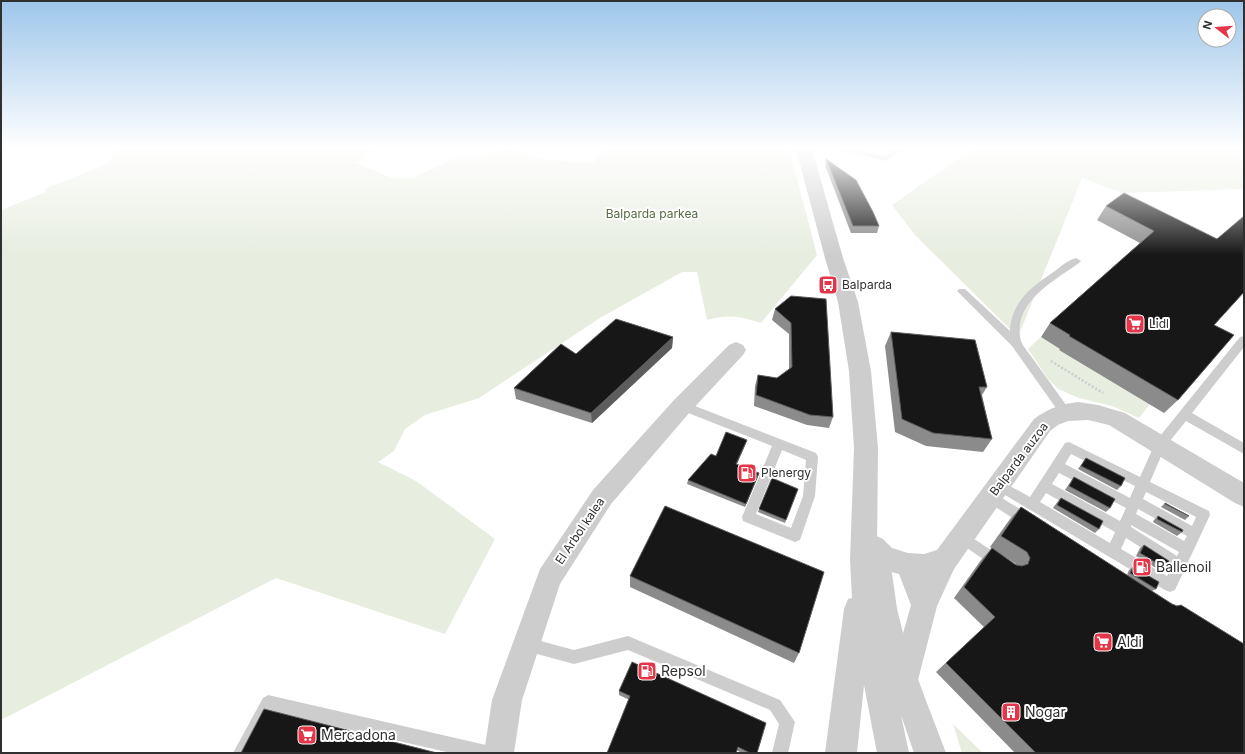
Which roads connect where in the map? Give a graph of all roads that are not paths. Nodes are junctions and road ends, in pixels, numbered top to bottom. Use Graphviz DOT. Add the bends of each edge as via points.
graph roads {
  1 [pos="814,184"];
  2 [pos="1076,261"];
  3 [pos="962,291"];
  4 [pos="1244,340"];
  5 [pos="1016,342"];
  6 [pos="736,350"];
  7 [pos="682,406"];
  8 [pos="1065,412"];
  9 [pos="1184,414"];
  10 [pos="778,444"];
  11 [pos="1160,444"];
  12 [pos="1244,449"];
  13 [pos="1057,466"];
  14 [pos="1142,485"];
  15 [pos="1044,486"];
  16 [pos="994,491"];
  17 [pos="1244,496"];
  18 [pos="1032,504"];
  19 [pos="1132,508"];
  20 [pos="1036,526"];
  21 [pos="1122,529"];
  22 [pos="1195,534"];
  23 [pos="962,537"];
  24 [pos="1187,550"];
  25 [pos="1113,552"];
  26 [pos="868,553"];
  27 [pos="945,560"];
  28 [pos="908,565"];
  29 [pos="1180,565"];
  30 [pos="1010,570"];
  31 [pos="924,605"];
  32 [pos="526,644"];
  33 [pos="904,680"];
  34 [pos="241,753"];
  35 [pos="486,753"];
  36 [pos="499,753"];
  37 [pos="780,753"];
  38 [pos="841,753"];
  39 [pos="893,753"];
  40 [pos="930,753"];
  1 -- 26 [label="street" via="848,302 860,372 866,448 865,507"];
  2 -- 5 [label="lane" via="1029,296 1021,308 1016,323"];
  3 -- 5 [label="lane"];
  4 -- 9 [label="lane"];
  5 -- 8 [label="lane"];
  6 -- 7 [label="street, El Arbol kalea"];
  7 -- 10 [label="lane"];
  7 -- 32 [label="street, El Arbol kalea" via="602,497 549,578"];
  8 -- 11 [label="street, Balparda auzoa" via="1083,411 1108,416"];
  8 -- 16 [label="street, Balparda auzoa" via="1042,425"];
  9 -- 11 [label="lane"];
  9 -- 12 [label="lane"];
  10 -- 10 [label="lane" via="748,517 795,536 808,496 812,456"];
  11 -- 14 [label="lane"];
  11 -- 17 [label="street, Balparda auzoa"];
  13 -- 14 [label="lane" via="1069,447"];
  13 -- 15 [label="lane"];
  13 -- 19 [label="lane"];
  14 -- 19 [label="lane"];
  14 -- 22 [label="lane" via="1204,515"];
  15 -- 18 [label="lane"];
  15 -- 21 [label="lane"];
  16 -- 18 [label="lane"];
  16 -- 20 [label="lane"];
  16 -- 23 [label="street, Balparda auzoa"];
  18 -- 25 [label="lane"];
  19 -- 21 [label="lane"];
  19 -- 22 [label="lane"];
  19 -- 24 [label="lane"];
  21 -- 25 [label="lane"];
  21 -- 29 [label="lane"];
  22 -- 24 [label="lane"];
  23 -- 27 [label="street, Balparda auzoa"];
  23 -- 30 [label="lane"];
  24 -- 29 [label="lane"];
  25 -- 29 [label="lane" via="1170,585"];
  26 -- 28 [label="street"];
  26 -- 33 [label="street"];
  26 -- 38 [label="street"];
  26 -- 39 [label="street" via="868,629"];
  27 -- 28 [label="street" via="924,566"];
  27 -- 31 [label="street, Balparda auzoa"];
  28 -- 31 [label="street"];
  31 -- 33 [label="street, Balparda auzoa"];
  32 -- 36 [label="street, El Arbol kalea" via="507,700"];
  32 -- 37 [label="lane" via="574,657 628,643 776,705 787,722"];
  33 -- 40 [label="street"];
  34 -- 35 [label="lane" via="268,703"];
}
